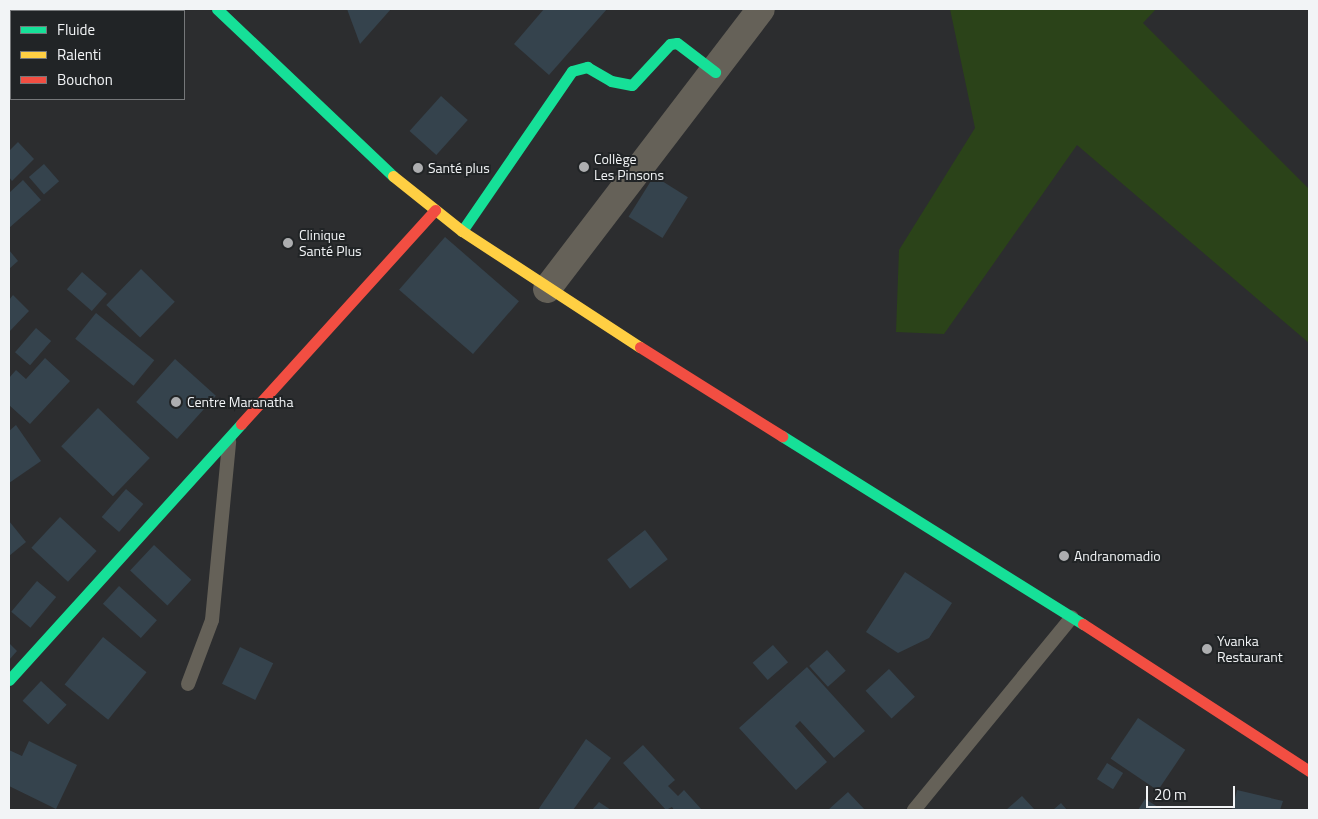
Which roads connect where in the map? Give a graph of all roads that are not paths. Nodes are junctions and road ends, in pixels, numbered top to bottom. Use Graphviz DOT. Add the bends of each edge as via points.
graph roads {
  1 [pos="217,9"];
  2 [pos="761,9"];
  3 [pos="715,72"];
  4 [pos="435,210"];
  5 [pos="462,231"];
  6 [pos="547,289"];
  7 [pos="230,439"];
  8 [pos="1072,617"];
  9 [pos="9,680"];
  10 [pos="188,684"];
  11 [pos="1309,771"];
  12 [pos="914,810"];
  1 -- 4 [label="main road" via="391,174"];
  2 -- 3 [label="street"];
  3 -- 5 [label="main road" via="677,42 670,44 632,84 626,86 587,67 572,71"];
  3 -- 6 [label="street"];
  4 -- 5 [label="main road"];
  4 -- 7 [label="main road"];
  5 -- 6 [label="main road"];
  6 -- 8 [label="main road"];
  7 -- 9 [label="main road"];
  7 -- 10 [label="lane" via="212,620"];
  8 -- 11 [label="main road"];
  8 -- 12 [label="lane"];
}
